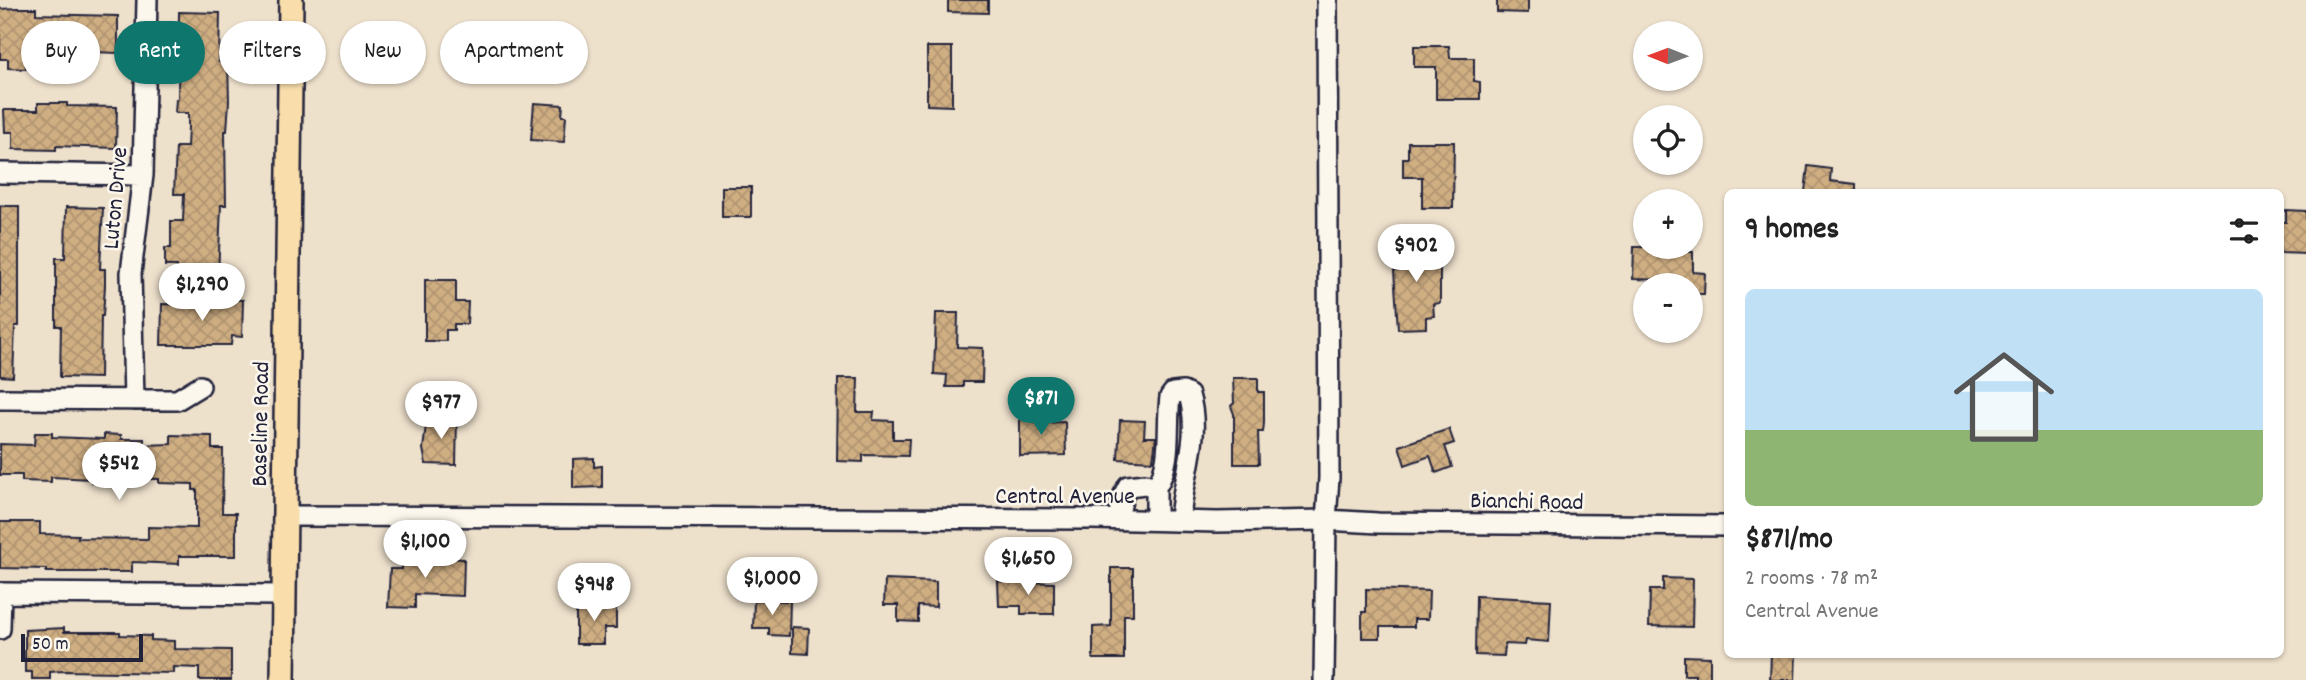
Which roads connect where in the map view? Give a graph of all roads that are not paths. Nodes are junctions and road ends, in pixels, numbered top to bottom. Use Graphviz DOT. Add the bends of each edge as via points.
graph roads {
  1 [pos="148,0"];
  2 [pos="291,0"];
  3 [pos="1327,0"];
  4 [pos="0,173"];
  5 [pos="143,175"];
  6 [pos="200,386"];
  7 [pos="0,399"];
  8 [pos="134,400"];
  9 [pos="1156,487"];
  10 [pos="285,516"];
  11 [pos="1118,519"];
  12 [pos="1156,520"];
  13 [pos="1326,520"];
  14 [pos="1180,521"];
  15 [pos="1724,526"];
  16 [pos="0,593"];
  17 [pos="284,595"];
  18 [pos="0,629"];
  19 [pos="284,680"];
  20 [pos="1324,680"];
  1 -- 5 [label="street, Luton Drive"];
  2 -- 10 [label="main road, Baseline Road"];
  3 -- 13 [label="street"];
  4 -- 5 [label="street"];
  5 -- 8 [label="street, Luton Drive" via="131,273"];
  6 -- 8 [label="street" via="177,400"];
  7 -- 8 [label="street"];
  9 -- 11 [label="street" via="1128,486"];
  9 -- 12 [label="street"];
  9 -- 14 [label="street" via="1166,464 1170,397 1183,392 1189,395 1195,421"];
  10 -- 11 [label="street, Central Avenue"];
  10 -- 17 [label="main road, Baseline Road"];
  11 -- 12 [label="street, Central Avenue"];
  12 -- 14 [label="street, Central Avenue"];
  13 -- 14 [label="street, Central Avenue"];
  13 -- 15 [label="street, Bianchi Road"];
  13 -- 20 [label="street"];
  16 -- 17 [label="street"];
  16 -- 18 [label="street"];
  17 -- 19 [label="main road, Baseline Road"];
}
